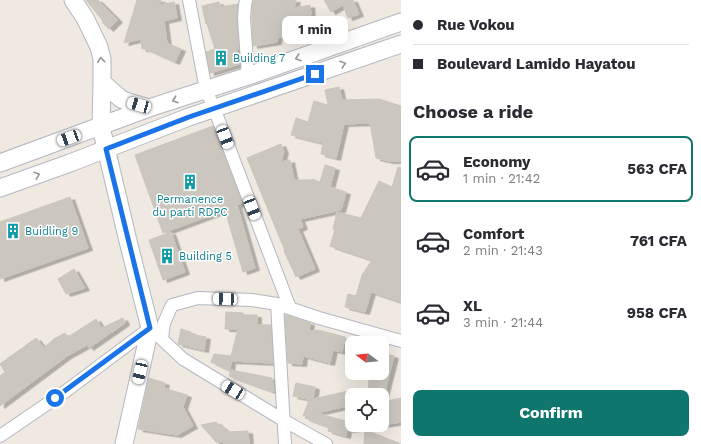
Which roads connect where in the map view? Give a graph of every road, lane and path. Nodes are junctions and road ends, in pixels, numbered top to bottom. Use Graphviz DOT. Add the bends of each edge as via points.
graph roads {
  1 [pos="73,0"];
  2 [pos="189,0"];
  3 [pos="246,0"];
  4 [pos="401,22"];
  5 [pos="401,44"];
  6 [pos="248,76"];
  7 [pos="102,82"];
  8 [pos="206,90"];
  9 [pos="149,108"];
  10 [pos="214,108"];
  11 [pos="101,127"];
  12 [pos="106,149"];
  13 [pos="0,163"];
  14 [pos="0,188"];
  15 [pos="277,304"];
  16 [pos="290,308"];
  17 [pos="156,334"];
  18 [pos="401,341"];
  19 [pos="283,420"];
  20 [pos="0,436"];
  21 [pos="124,444"];
  22 [pos="285,444"];
  23 [pos="326,444"];
  7 -- 1 [label="main road, one-way" via="102,59 99,48"];
  2 -- 8 [label="street"];
  3 -- 6 [label="street" via="244,18"];
  4 -- 6 [label="main road, one-way"];
  10 -- 5 [label="main road, one-way"];
  6 -- 8 [label="main road"];
  7 -- 9 [label="main road" via="121,99"];
  7 -- 11 [label="main road"];
  8 -- 9 [label="main road, one-way"];
  8 -- 10 [label="street"];
  9 -- 11 [label="main road"];
  10 -- 12 [label="main road"];
  10 -- 16 [label="street"];
  11 -- 12 [label="main road"];
  11 -- 13 [label="main road"];
  14 -- 12 [label="main road, one-way"];
  12 -- 17 [label="main road"];
  15 -- 16 [label="street"];
  15 -- 17 [label="street" via="252,300 198,298 172,305"];
  15 -- 19 [label="street"];
  16 -- 18 [label="street"];
  17 -- 19 [label="street" via="183,359"];
  17 -- 20 [label="street"];
  17 -- 21 [label="main road"];
  19 -- 22 [label="street"];
  19 -- 23 [label="street"];
}
